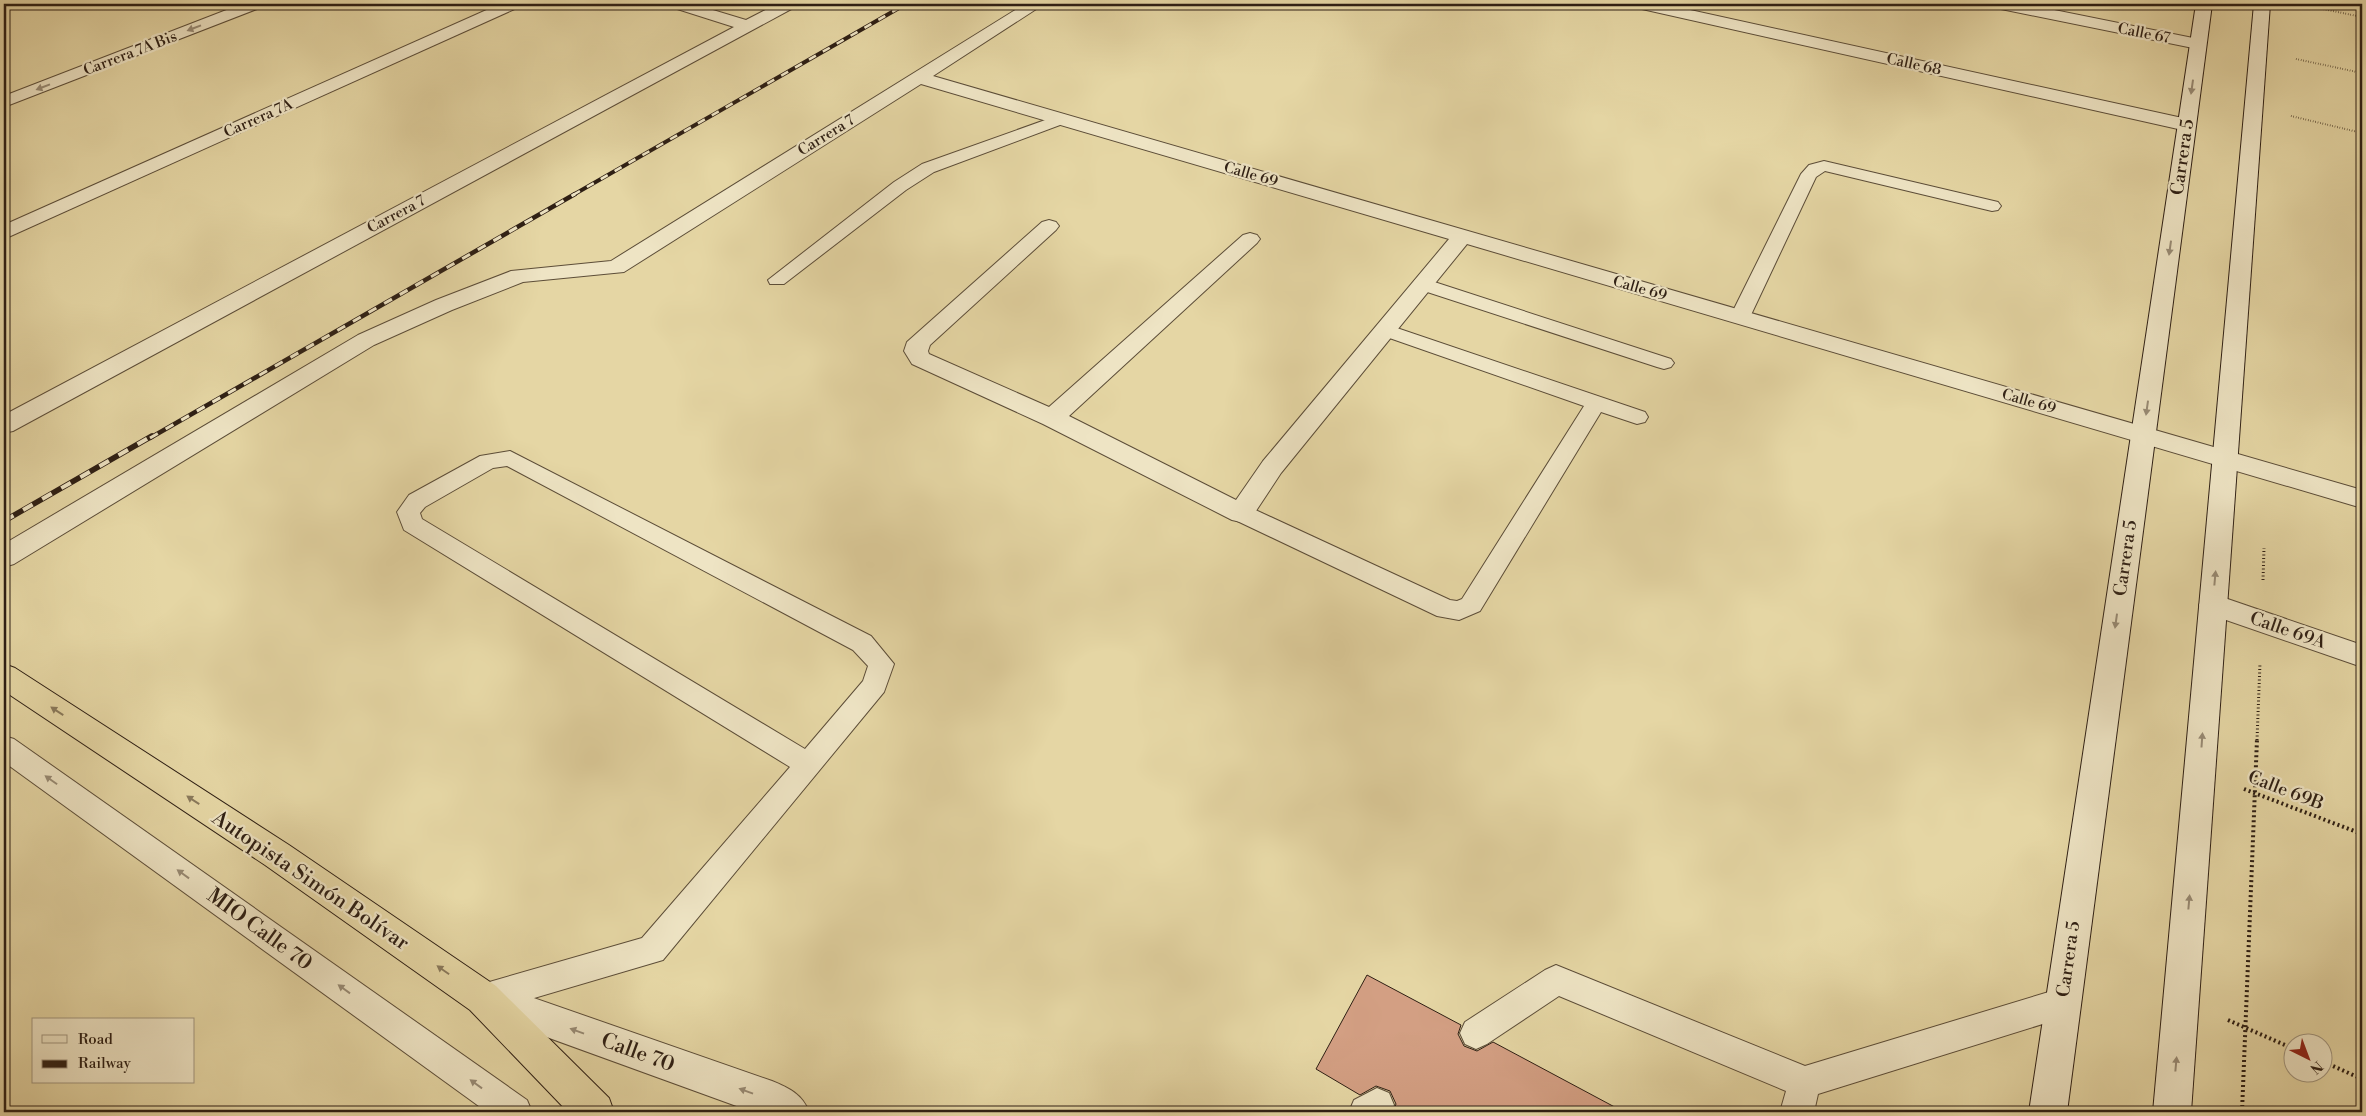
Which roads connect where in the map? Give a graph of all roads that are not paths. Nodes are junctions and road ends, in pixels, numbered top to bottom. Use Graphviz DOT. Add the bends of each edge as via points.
graph roads {
  1 [pos="256,4"];
  2 [pos="513,4"];
  3 [pos="677,4"];
  4 [pos="789,4"];
  5 [pos="1036,4"];
  6 [pos="1642,4"];
  7 [pos="2001,4"];
  8 [pos="2204,4"];
  9 [pos="2262,4"];
  10 [pos="748,26"];
  11 [pos="2198,44"];
  12 [pos="918,77"];
  13 [pos="4,102"];
  14 [pos="1062,119"];
  15 [pos="2187,125"];
  16 [pos="1992,206"];
  17 [pos="1049,226"];
  18 [pos="4,233"];
  19 [pos="1463,236"];
  20 [pos="1250,239"];
  21 [pos="776,280"];
  22 [pos="1422,284"];
  23 [pos="1740,317"];
  24 [pos="1385,330"];
  25 [pos="1664,363"];
  26 [pos="1596,403"];
  27 [pos="1636,417"];
  28 [pos="1052,418"];
  29 [pos="4,425"];
  30 [pos="2143,435"];
  31 [pos="2224,458"];
  32 [pos="2362,499"];
  33 [pos="1241,513"];
  34 [pos="4,556"];
  35 [pos="2213,605"];
  36 [pos="2362,656"];
  37 [pos="4,676"];
  38 [pos="4,747"];
  39 [pos="808,764"];
  40 [pos="484,998"];
  41 [pos="2062,1003"];
  42 [pos="1476,1033"];
  43 [pos="1801,1097"];
  44 [pos="516,1112"];
  45 [pos="595,1112"];
  46 [pos="790,1112"];
  47 [pos="2048,1112"];
  48 [pos="2172,1112"];
  1 -- 13 [label="street, Carrera 7A Bis, one-way"];
  2 -- 18 [label="street, Carrera 7A"];
  3 -- 10 [label="street"];
  4 -- 10 [label="street, Carrera 7"];
  5 -- 12 [label="street, Carrera 7"];
  6 -- 15 [label="street, Calle 68"];
  7 -- 11 [label="street, Calle 67"];
  8 -- 11 [label="street, Carrera 5"];
  9 -- 31 [label="street"];
  10 -- 29 [label="street, Carrera 7"];
  11 -- 15 [label="street, Carrera 5, one-way"];
  12 -- 14 [label="street, Calle 69"];
  12 -- 34 [label="street, Carrera 7" via="616,267 519,276 366,340"];
  14 -- 19 [label="street, Calle 69"];
  14 -- 21 [label="lane" via="928,168"];
  15 -- 30 [label="street, Carrera 5, one-way"];
  16 -- 23 [label="lane" via="1824,166 1814,169"];
  17 -- 28 [label="street" via="919,342 916,351 920,359"];
  19 -- 22 [label="street"];
  19 -- 23 [label="street, Calle 69"];
  20 -- 28 [label="street"];
  22 -- 24 [label="street"];
  22 -- 25 [label="lane"];
  23 -- 30 [label="street, Calle 69"];
  24 -- 26 [label="lane"];
  24 -- 33 [label="street" via="1272,467"];
  26 -- 27 [label="lane"];
  26 -- 33 [label="lane" via="1471,605 1459,611 1446,609"];
  28 -- 33 [label="street"];
  30 -- 31 [label="street, Calle 69"];
  30 -- 41 [label="street, Carrera 5, one-way"];
  31 -- 32 [label="street, Calle 69"];
  35 -- 31 [label="street, one-way"];
  35 -- 36 [label="street, Calle 69A"];
  48 -- 35 [label="street, one-way"];
  40 -- 37 [label="highway, Autopista Simón Bolívar, one-way" via="277,854"];
  44 -- 38 [label="lane, MIO Calle 70, one-way"];
  39 -- 39 [label="lane" via="412,524 408,512 417,501 488,461 510,458 862,643 881,664 875,685"];
  39 -- 40 [label="lane" via="652,950"];
  40 -- 45 [label="highway, Autopista Simón Bolívar"];
  46 -- 40 [label="street, Calle 70, one-way" via="772,1100"];
  41 -- 43 [label="lane"];
  41 -- 47 [label="street, Carrera 5"];
  42 -- 43 [label="lane" via="1556,980"];
}
